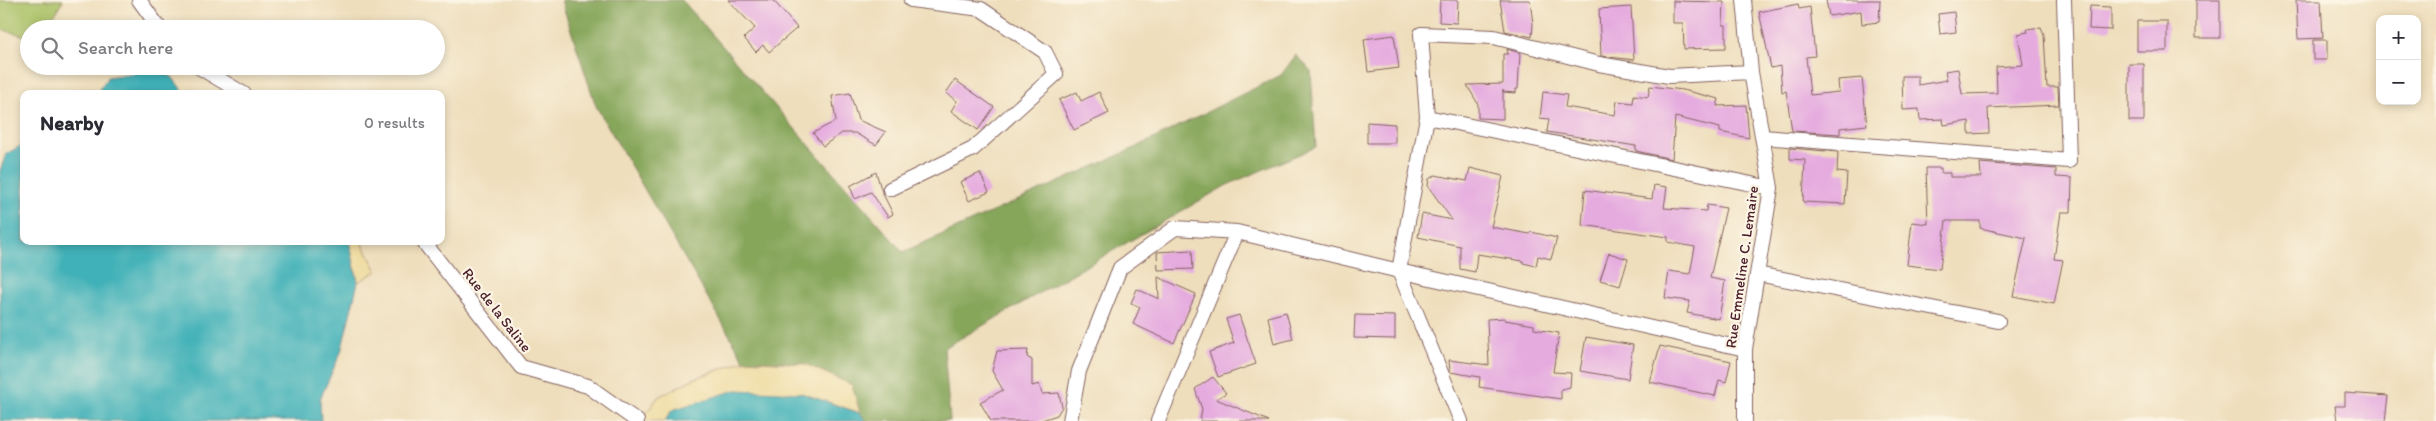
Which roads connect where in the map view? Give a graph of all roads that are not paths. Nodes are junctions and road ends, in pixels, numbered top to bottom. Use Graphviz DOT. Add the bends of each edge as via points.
graph roads {
  1 [pos="140,0"];
  2 [pos="911,0"];
  3 [pos="2064,0"];
  4 [pos="1747,1"];
  5 [pos="154,20"];
  6 [pos="1750,72"];
  7 [pos="212,75"];
  8 [pos="237,90"];
  9 [pos="1427,117"];
  10 [pos="1762,137"];
  11 [pos="1772,188"];
  12 [pos="890,189"];
  13 [pos="1237,232"];
  14 [pos="426,245"];
  15 [pos="1399,271"];
  16 [pos="1757,274"];
  17 [pos="1998,321"];
  18 [pos="1745,349"];
  19 [pos="637,421"];
  20 [pos="1070,421"];
  21 [pos="1158,421"];
  22 [pos="1461,421"];
  23 [pos="1745,421"];
  1 -- 5 [label="street"];
  2 -- 12 [label="street" via="982,9 1045,52 1056,74 973,149"];
  3 -- 10 [label="street" via="2069,161"];
  4 -- 6 [label="street, Rue Emmeline C. Lemaire"];
  6 -- 9 [label="street" via="1669,76 1599,64 1494,36 1421,34"];
  6 -- 10 [label="street, Rue Emmeline C. Lemaire"];
  7 -- 8 [label="street"];
  9 -- 11 [label="street"];
  9 -- 15 [label="street"];
  10 -- 11 [label="street, Rue Emmeline C. Lemaire"];
  11 -- 16 [label="street, Rue Emmeline C. Lemaire"];
  13 -- 15 [label="street"];
  13 -- 20 [label="street" via="1176,228 1120,268 1079,371"];
  13 -- 21 [label="street"];
  14 -- 19 [label="street, Rue de la Saline" via="521,367 588,386"];
  15 -- 18 [label="street"];
  15 -- 22 [label="street"];
  16 -- 17 [label="street"];
  16 -- 18 [label="street, Rue Emmeline C. Lemaire"];
  18 -- 23 [label="street, Rue Emmeline C. Lemaire"];
}
